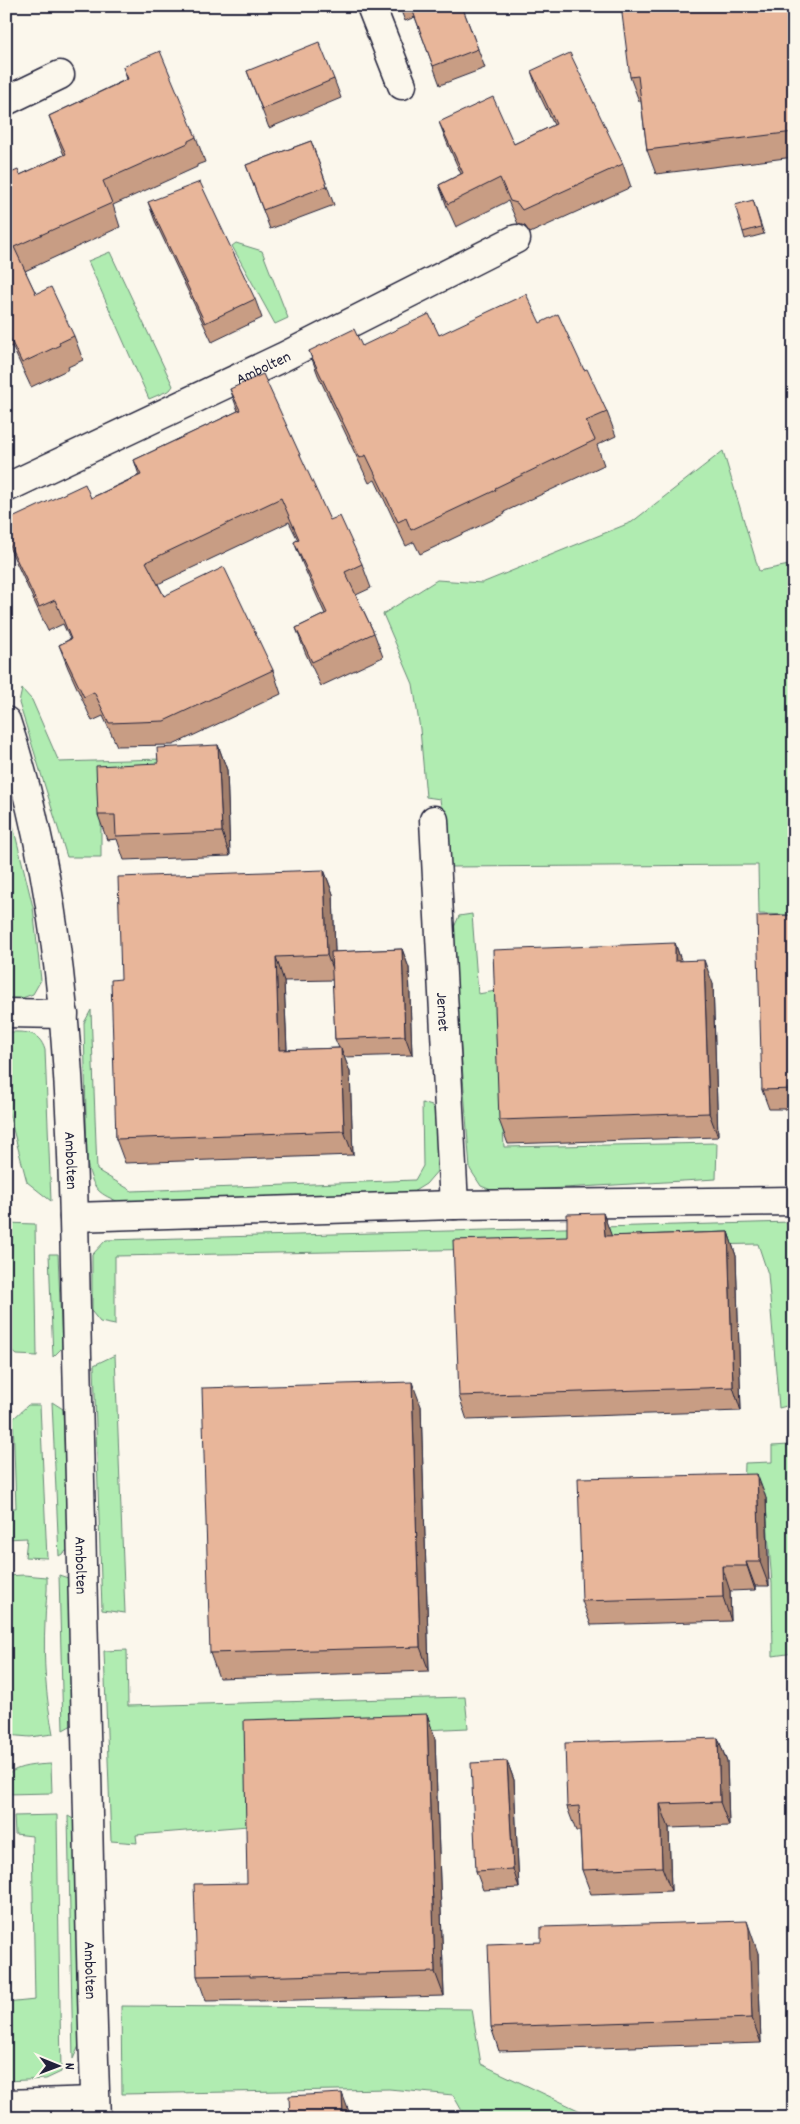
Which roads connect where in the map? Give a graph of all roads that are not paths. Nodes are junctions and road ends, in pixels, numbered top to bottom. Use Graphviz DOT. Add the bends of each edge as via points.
graph roads {
  1 [pos="371,6"];
  2 [pos="60,75"];
  3 [pos="402,85"];
  4 [pos="6,101"];
  5 [pos="516,239"];
  6 [pos="6,488"];
  7 [pos="6,721"];
  8 [pos="434,820"];
  9 [pos="6,1013"];
  10 [pos="64,1014"];
  11 [pos="794,1201"];
  12 [pos="454,1205"];
  13 [pos="74,1217"];
  14 [pos="6,2104"];
  15 [pos="96,2109"];
  1 -- 3 [label="street"];
  2 -- 4 [label="street"];
  5 -- 6 [label="street, Ambolten" via="283,357"];
  7 -- 10 [label="street, Ambolten" via="20,760 39,839 53,919"];
  8 -- 12 [label="street, Jernet"];
  9 -- 10 [label="street"];
  10 -- 13 [label="street, Ambolten"];
  11 -- 12 [label="street"];
  12 -- 13 [label="street"];
  13 -- 15 [label="street, Ambolten"];
  14 -- 15 [label="street"];
}
